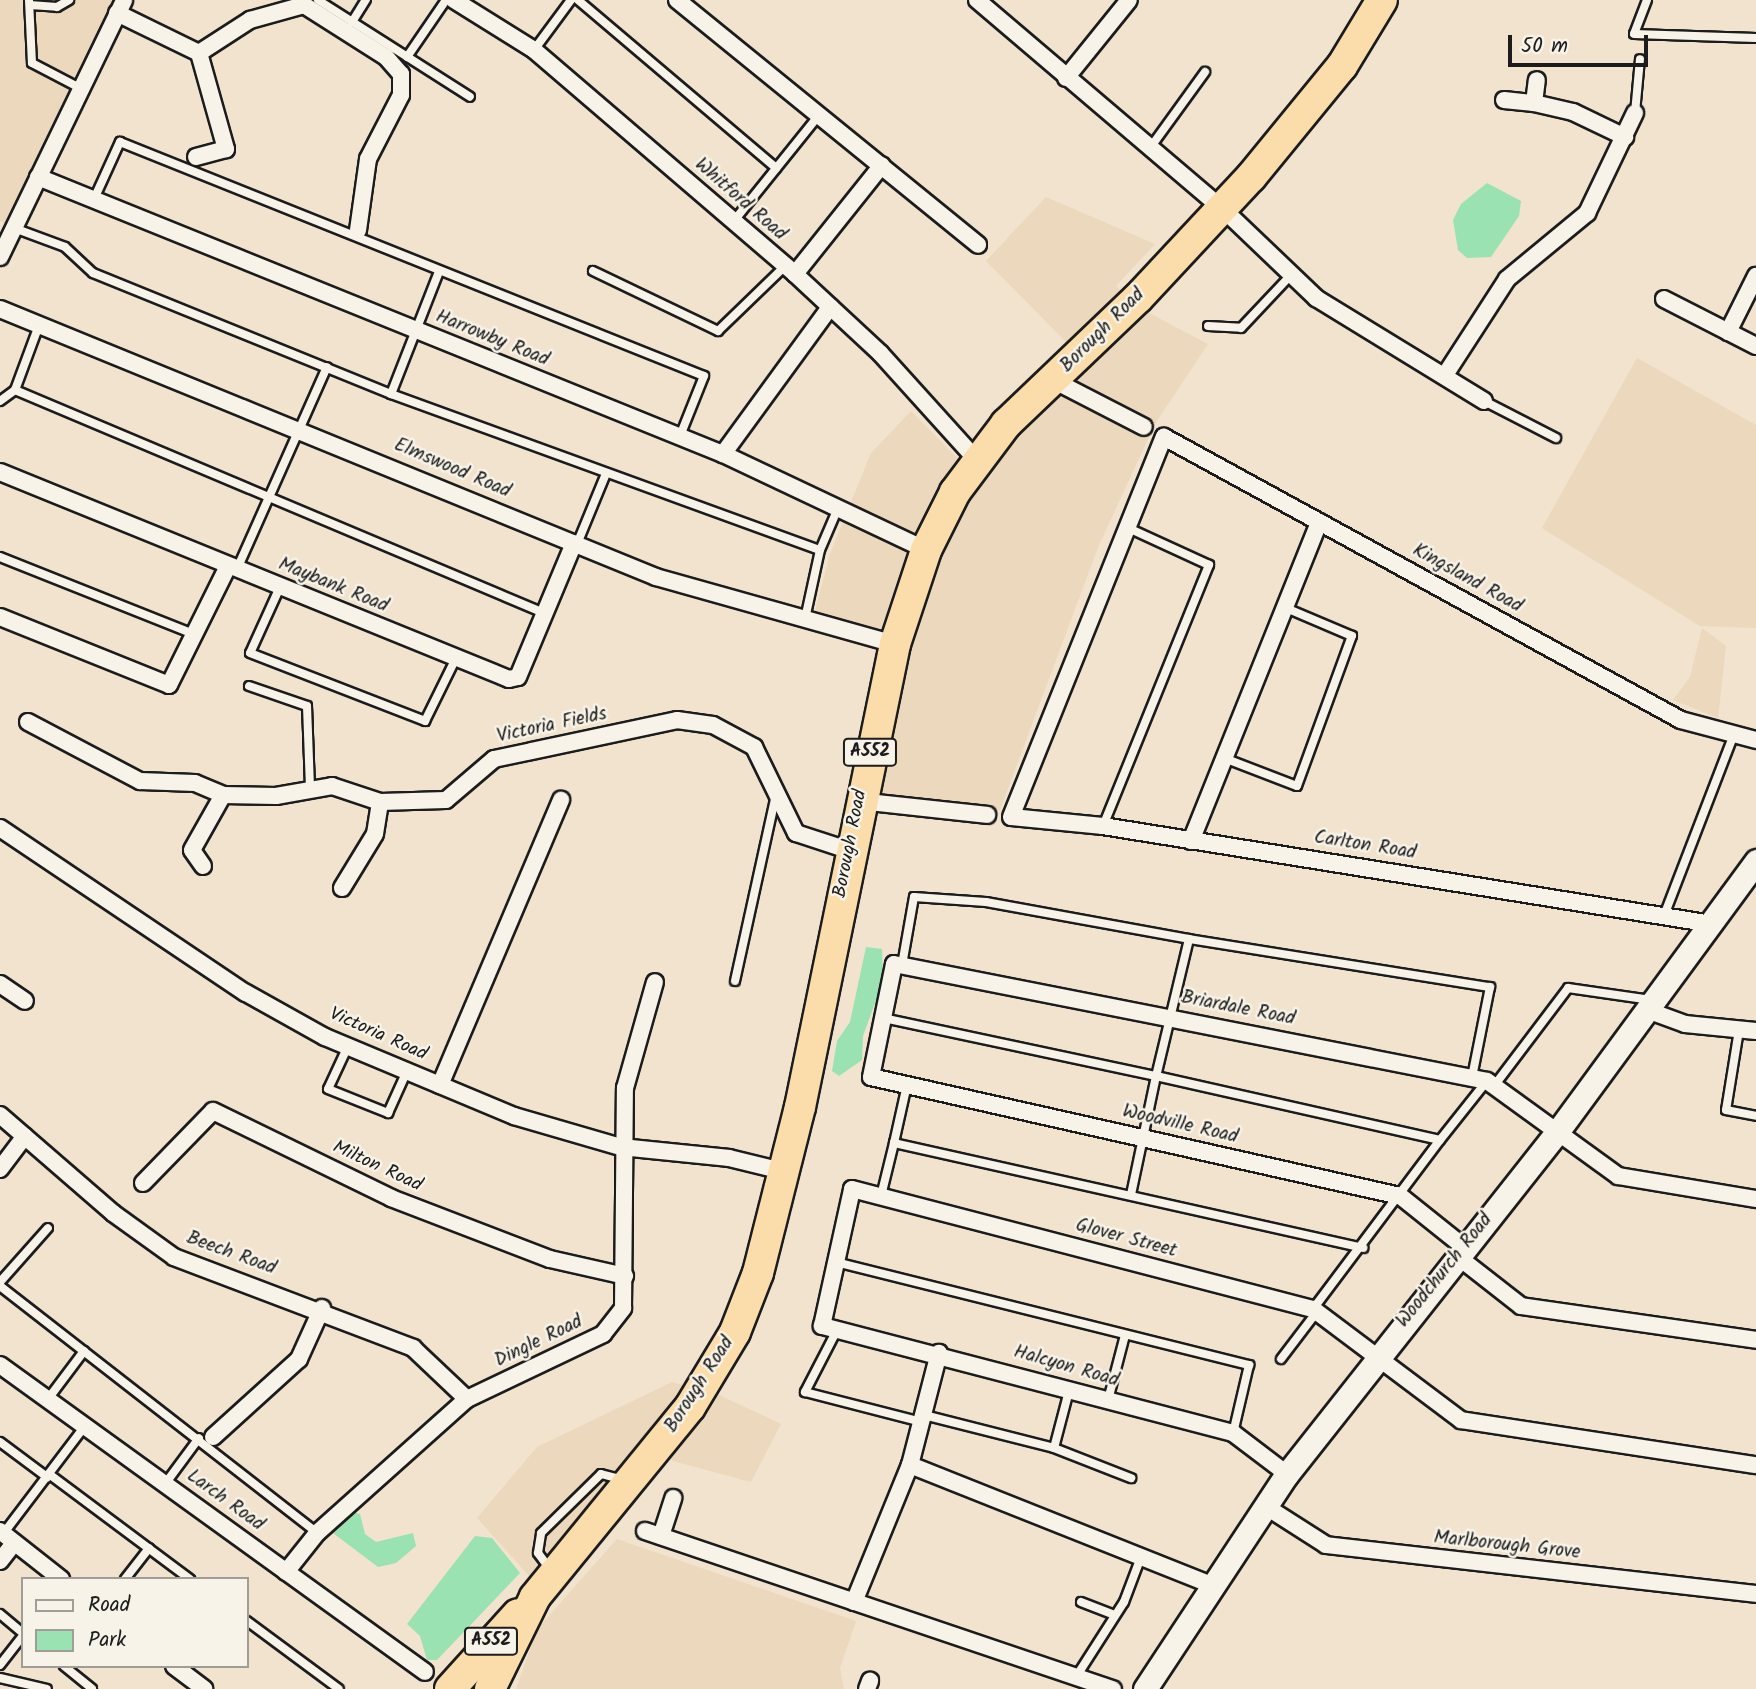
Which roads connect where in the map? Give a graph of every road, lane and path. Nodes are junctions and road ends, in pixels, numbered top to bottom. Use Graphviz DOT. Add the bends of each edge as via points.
graph roads {
  1 [pos="69,0"];
  2 [pos="318,0"];
  3 [pos="366,0"];
  4 [pos="446,0"];
  5 [pos="454,0"];
  6 [pos="570,0"];
  7 [pos="578,0"];
  8 [pos="677,0"];
  9 [pos="977,0"];
  10 [pos="1129,0"];
  11 [pos="1382,0"];
  12 [pos="1647,0"];
  13 [pos="30,3"];
  14 [pos="120,6"];
  15 [pos="352,22"];
  16 [pos="1756,38"];
  17 [pos="534,50"];
  18 [pos="199,53"];
  19 [pos="407,57"];
  20 [pos="1640,59"];
  21 [pos="1205,72"];
  22 [pos="1066,78"];
  23 [pos="1537,80"];
  24 [pos="80,88"];
  25 [pos="470,97"];
  26 [pos="1504,100"];
  27 [pos="1534,103"];
  28 [pos="1636,113"];
  29 [pos="819,114"];
  30 [pos="1625,137"];
  31 [pos="1150,148"];
  32 [pos="196,157"];
  33 [pos="882,165"];
  34 [pos="776,168"];
  35 [pos="38,177"];
  36 [pos="94,200"];
  37 [pos="1223,209"];
  38 [pos="733,222"];
  39 [pos="14,228"];
  40 [pos="358,230"];
  41 [pos="978,244"];
  42 [pos="0,257"];
  43 [pos="790,270"];
  44 [pos="593,271"];
  45 [pos="439,274"];
  46 [pos="1291,275"];
  47 [pos="1756,276"];
  48 [pos="1664,299"];
  49 [pos="830,307"];
  50 [pos="0,309"];
  51 [pos="38,325"];
  52 [pos="1208,326"];
  53 [pos="416,332"];
  54 [pos="1728,332"];
  55 [pos="1756,346"];
  56 [pos="327,367"];
  57 [pos="1445,375"];
  58 [pos="1053,380"];
  59 [pos="15,390"];
  60 [pos="391,394"];
  61 [pos="0,401"];
  62 [pos="1484,401"];
  63 [pos="1144,427"];
  64 [pos="302,429"];
  65 [pos="680,436"];
  66 [pos="1556,438"];
  67 [pos="723,453"];
  68 [pos="976,458"];
  69 [pos="0,472"];
  70 [pos="605,476"];
  71 [pos="270,495"];
  72 [pos="838,508"];
  73 [pos="1319,522"];
  74 [pos="1125,526"];
  75 [pos="575,544"];
  76 [pos="820,550"];
  77 [pos="926,550"];
  78 [pos="0,557"];
  79 [pos="233,568"];
  80 [pos="280,587"];
  81 [pos="1286,608"];
  82 [pos="544,613"];
  83 [pos="0,617"];
  84 [pos="804,622"];
  85 [pos="196,635"];
  86 [pos="895,644"];
  87 [pos="456,658"];
  88 [pos="249,686"];
  89 [pos="28,722"];
  90 [pos="1734,734"];
  91 [pos="1756,740"];
  92 [pos="1224,758"];
  93 [pos="310,786"];
  94 [pos="776,792"];
  95 [pos="223,795"];
  96 [pos="561,800"];
  97 [pos="859,801"];
  98 [pos="380,802"];
  99 [pos="988,815"];
  100 [pos="1103,826"];
  101 [pos="0,828"];
  102 [pos="1191,841"];
  103 [pos="848,850"];
  104 [pos="1756,861"];
  105 [pos="203,866"];
  106 [pos="342,888"];
  107 [pos="1665,913"];
  108 [pos="1712,923"];
  109 [pos="1189,939"];
  110 [pos="898,965"];
  111 [pos="735,981"];
  112 [pos="655,982"];
  113 [pos="0,984"];
  114 [pos="25,1001"];
  115 [pos="1650,1005"];
  116 [pos="883,1017"];
  117 [pos="1169,1017"];
  118 [pos="1748,1030"];
  119 [pos="348,1046"];
  120 [pos="407,1071"];
  121 [pos="1156,1076"];
  122 [pos="1484,1081"];
  123 [pos="440,1085"];
  124 [pos="907,1085"];
  125 [pos="0,1115"];
  126 [pos="1756,1116"];
  127 [pos="1558,1132"];
  128 [pos="25,1136"];
  129 [pos="1143,1138"];
  130 [pos="1440,1140"];
  131 [pos="894,1143"];
  132 [pos="621,1147"];
  133 [pos="0,1169"];
  134 [pos="786,1172"];
  135 [pos="143,1183"];
  136 [pos="1131,1195"];
  137 [pos="881,1196"];
  138 [pos="1400,1196"];
  139 [pos="1756,1199"];
  140 [pos="48,1228"];
  141 [pos="1363,1248"];
  142 [pos="1461,1252"];
  143 [pos="836,1262"];
  144 [pos="625,1276"];
  145 [pos="0,1284"];
  146 [pos="322,1308"];
  147 [pos="1315,1311"];
  148 [pos="830,1328"];
  149 [pos="1125,1335"];
  150 [pos="1756,1340"];
  151 [pos="84,1351"];
  152 [pos="939,1353"];
  153 [pos="1374,1357"];
  154 [pos="1281,1359"];
  155 [pos="0,1365"];
  156 [pos="1069,1391"];
  157 [pos="48,1399"];
  158 [pos="467,1399"];
  159 [pos="1107,1401"];
  160 [pos="923,1419"];
  161 [pos="85,1426"];
  162 [pos="1233,1433"];
  163 [pos="206,1438"];
  164 [pos="0,1442"];
  165 [pos="1054,1448"];
  166 [pos="910,1465"];
  167 [pos="1756,1465"];
  168 [pos="1287,1474"];
  169 [pos="48,1476"];
  170 [pos="1131,1478"];
  171 [pos="165,1484"];
  172 [pos="673,1498"];
  173 [pos="1265,1506"];
  174 [pos="317,1533"];
  175 [pos="6,1536"];
  176 [pos="149,1548"];
  177 [pos="1142,1556"];
  178 [pos="0,1561"];
  179 [pos="286,1572"];
  180 [pos="58,1577"];
  181 [pos="127,1577"];
  182 [pos="187,1577"];
  183 [pos="545,1585"];
  184 [pos="1212,1585"];
  185 [pos="1756,1594"];
  186 [pos="855,1602"];
  187 [pos="1081,1602"];
  188 [pos="0,1614"];
  189 [pos="1115,1615"];
  190 [pos="248,1622"];
  191 [pos="21,1632"];
  192 [pos="21,1637"];
  193 [pos="0,1665"];
  194 [pos="66,1668"];
  195 [pos="177,1668"];
  196 [pos="425,1672"];
  197 [pos="1076,1677"];
  198 [pos="0,1678"];
  199 [pos="47,1689"];
  200 [pos="92,1689"];
  201 [pos="204,1689"];
  202 [pos="339,1689"];
  203 [pos="450,1689"];
  204 [pos="490,1689"];
  205 [pos="1113,1689"];
  206 [pos="1145,1689"];
  1 -- 13 [label="lane" via="57,7"];
  2 -- 15 [label="lane"];
  3 -- 15 [label="lane"];
  4 -- 19 [label="lane"];
  5 -- 17 [label="street, Whitford Road"];
  6 -- 17 [label="lane"];
  7 -- 34 [label="lane"];
  8 -- 29 [label="street"];
  9 -- 22 [label="street"];
  10 -- 22 [label="street"];
  11 -- 37 [label="highway, Borough Road / A552" via="1342,66"];
  12 -- 16 [label="lane" via="1634,34"];
  13 -- 24 [label="lane" via="32,63"];
  14 -- 18 [label="street"];
  14 -- 24 [label="street"];
  15 -- 19 [label="lane"];
  17 -- 38 [label="street, Whitford Road"];
  18 -- 32 [label="street" via="226,149"];
  18 -- 40 [label="street" via="250,20 304,5 386,57 401,74 401,94 368,159"];
  19 -- 25 [label="lane"];
  20 -- 28 [label="lane"];
  21 -- 31 [label="lane"];
  22 -- 31 [label="street"];
  23 -- 27 [label="street"];
  24 -- 35 [label="street"];
  26 -- 27 [label="street"];
  27 -- 30 [label="street" via="1573,112"];
  28 -- 30 [label="street"];
  29 -- 33 [label="street"];
  29 -- 34 [label="lane"];
  30 -- 57 [label="street" via="1587,213 1507,279"];
  31 -- 37 [label="street"];
  33 -- 41 [label="street"];
  33 -- 43 [label="street"];
  34 -- 38 [label="lane"];
  35 -- 36 [label="street, Harrowby Road"];
  35 -- 39 [label="street"];
  36 -- 45 [label="lane" via="120,142"];
  36 -- 53 [label="street, Harrowby Road"];
  37 -- 46 [label="street"];
  37 -- 58 [label="highway, Borough Road / A552"];
  38 -- 43 [label="street, Whitford Road"];
  39 -- 42 [label="street"];
  39 -- 56 [label="lane" via="65,247 93,273"];
  43 -- 44 [label="lane" via="718,331"];
  43 -- 49 [label="street, Whitford Road"];
  45 -- 53 [label="lane"];
  45 -- 65 [label="lane" via="704,376"];
  46 -- 52 [label="lane" via="1241,328"];
  46 -- 57 [label="street" via="1316,298"];
  47 -- 54 [label="street"];
  48 -- 54 [label="street"];
  49 -- 67 [label="street"];
  49 -- 68 [label="street, Whitford Road"];
  50 -- 51 [label="street, Elmswood Road"];
  51 -- 59 [label="lane"];
  51 -- 64 [label="street, Elmswood Road"];
  53 -- 60 [label="lane"];
  53 -- 65 [label="street, Harrowby Road"];
  54 -- 55 [label="street"];
  56 -- 60 [label="lane"];
  56 -- 64 [label="lane"];
  57 -- 62 [label="street"];
  58 -- 63 [label="street"];
  58 -- 68 [label="highway, Borough Road / A552"];
  59 -- 61 [label="lane"];
  59 -- 71 [label="lane"];
  60 -- 70 [label="lane"];
  62 -- 66 [label="lane"];
  64 -- 71 [label="lane"];
  64 -- 75 [label="street, Elmswood Road"];
  65 -- 67 [label="street, Harrowby Road"];
  67 -- 72 [label="street, Harrowby Road"];
  68 -- 77 [label="highway, Borough Road / A552"];
  69 -- 79 [label="street, Maybank Road"];
  70 -- 75 [label="lane"];
  70 -- 76 [label="lane"];
  71 -- 79 [label="lane"];
  71 -- 82 [label="lane"];
  72 -- 76 [label="lane"];
  72 -- 77 [label="street, Harrowby Road"];
  73 -- 74 [label="street, Kingsland Road" via="1164,438"];
  73 -- 81 [label="street"];
  73 -- 90 [label="street, Kingsland Road" via="1681,720"];
  74 -- 100 [label="lane" via="1209,565"];
  74 -- 100 [label="street, Carlton Road" via="1011,817"];
  75 -- 82 [label="street, Maybank Road"];
  75 -- 84 [label="street, Elmswood Road" via="656,577"];
  76 -- 84 [label="lane"];
  77 -- 86 [label="highway, Borough Road / A552"];
  78 -- 85 [label="lane"];
  79 -- 80 [label="street, Maybank Road"];
  79 -- 85 [label="street"];
  80 -- 87 [label="street, Maybank Road"];
  80 -- 87 [label="lane" via="250,653 425,721"];
  81 -- 92 [label="street"];
  81 -- 92 [label="lane" via="1352,636 1297,786"];
  82 -- 87 [label="street, Maybank Road" via="517,677 509,680"];
  83 -- 85 [label="street" via="169,685"];
  84 -- 86 [label="street, Elmswood Road"];
  86 -- 97 [label="highway, Borough Road / A552"];
  88 -- 93 [label="lane" via="307,706"];
  89 -- 95 [label="street, Victoria Fields" via="118,775 195,783"];
  90 -- 91 [label="street, Kingsland Road"];
  90 -- 107 [label="lane"];
  92 -- 102 [label="street"];
  93 -- 95 [label="street, Victoria Fields" via="276,796"];
  93 -- 98 [label="street, Victoria Fields" via="332,786"];
  94 -- 98 [label="street, Victoria Fields" via="754,747 734,732 677,720 494,760 446,800"];
  94 -- 103 [label="street, Victoria Fields" via="796,833"];
  94 -- 111 [label="lane"];
  95 -- 105 [label="street" via="192,850"];
  96 -- 123 [label="street"];
  97 -- 99 [label="street"];
  97 -- 103 [label="highway, Borough Road / A552"];
  98 -- 106 [label="street" via="375,834"];
  100 -- 102 [label="street, Carlton Road"];
  101 -- 119 [label="street, Victoria Road" via="246,993"];
  102 -- 107 [label="street, Carlton Road"];
  103 -- 134 [label="highway, Borough Road / A552"];
  104 -- 108 [label="street, Woodchurch Road"];
  107 -- 108 [label="street, Carlton Road"];
  108 -- 115 [label="street, Woodchurch Road"];
  109 -- 110 [label="lane" via="986,902 914,897"];
  109 -- 117 [label="lane"];
  109 -- 122 [label="lane" via="1490,987"];
  110 -- 116 [label="street"];
  110 -- 117 [label="street, Briardale Road"];
  112 -- 132 [label="street, Dingle Road" via="625,1087"];
  113 -- 114 [label="street"];
  115 -- 118 [label="street" via="1685,1024"];
  115 -- 122 [label="lane" via="1569,988"];
  115 -- 127 [label="street, Woodchurch Road"];
  116 -- 121 [label="lane"];
  116 -- 124 [label="street, Woodville Road" via="871,1077"];
  117 -- 121 [label="lane"];
  117 -- 122 [label="street, Briardale Road"];
  118 -- 126 [label="lane" via="1726,1110"];
  119 -- 120 [label="street, Victoria Road"];
  119 -- 120 [label="lane" via="328,1089 388,1113"];
  120 -- 123 [label="street, Victoria Road"];
  121 -- 129 [label="lane"];
  121 -- 130 [label="lane"];
  122 -- 127 [label="street, Briardale Road"];
  122 -- 130 [label="lane"];
  123 -- 132 [label="street, Victoria Road" via="514,1116"];
  124 -- 129 [label="street, Woodville Road"];
  124 -- 131 [label="lane"];
  125 -- 128 [label="street, Beech Road"];
  127 -- 139 [label="street, Briardale Road" via="1618,1176"];
  127 -- 142 [label="street, Woodchurch Road"];
  128 -- 133 [label="street"];
  128 -- 146 [label="street, Beech Road" via="174,1256"];
  129 -- 136 [label="lane"];
  129 -- 138 [label="street, Woodville Road"];
  130 -- 138 [label="lane"];
  131 -- 136 [label="lane"];
  131 -- 137 [label="lane"];
  132 -- 134 [label="street, Victoria Road" via="729,1158"];
  132 -- 144 [label="street, Dingle Road"];
  134 -- 183 [label="highway, Borough Road / A552" via="735,1332 690,1407"];
  135 -- 144 [label="street, Milton Road" via="213,1111 391,1198 550,1259"];
  136 -- 141 [label="lane"];
  137 -- 143 [label="street, Glover Street" via="852,1189"];
  137 -- 147 [label="street, Glover Street"];
  138 -- 141 [label="lane"];
  138 -- 142 [label="street, Woodville Road"];
  140 -- 145 [label="lane"];
  141 -- 147 [label="lane"];
  142 -- 150 [label="street, Woodville Road" via="1521,1306"];
  142 -- 153 [label="street, Woodchurch Road"];
  143 -- 148 [label="street"];
  143 -- 149 [label="lane"];
  144 -- 158 [label="street, Dingle Road" via="624,1308 603,1334"];
  145 -- 151 [label="lane"];
  146 -- 158 [label="street, Beech Road" via="413,1348"];
  146 -- 163 [label="street" via="299,1359"];
  147 -- 153 [label="street, Glover Street"];
  147 -- 154 [label="lane"];
  148 -- 152 [label="street, Halcyon Road"];
  148 -- 160 [label="lane" via="805,1392"];
  149 -- 159 [label="lane"];
  149 -- 162 [label="lane" via="1249,1365"];
  151 -- 157 [label="lane"];
  151 -- 163 [label="lane"];
  152 -- 156 [label="street, Halcyon Road"];
  152 -- 160 [label="street"];
  153 -- 167 [label="street, Glover Street" via="1461,1420"];
  153 -- 168 [label="street, Woodchurch Road"];
  155 -- 157 [label="street, Larch Road"];
  156 -- 159 [label="street, Halcyon Road"];
  156 -- 165 [label="lane"];
  157 -- 161 [label="street, Larch Road"];
  158 -- 174 [label="street, Dingle Road"];
  159 -- 162 [label="street, Halcyon Road"];
  160 -- 165 [label="lane"];
  160 -- 166 [label="street"];
  161 -- 169 [label="lane"];
  161 -- 171 [label="street, Larch Road"];
  162 -- 168 [label="street, Halcyon Road"];
  163 -- 171 [label="lane"];
  163 -- 174 [label="lane"];
  164 -- 169 [label="lane"];
  165 -- 170 [label="lane"];
  166 -- 177 [label="street"];
  166 -- 186 [label="street"];
  168 -- 173 [label="street, Woodchurch Road"];
  169 -- 175 [label="lane"];
  169 -- 176 [label="lane"];
  171 -- 179 [label="street, Larch Road"];
  172 -- 186 [label="street" via="653,1534"];
  173 -- 184 [label="street, Woodchurch Road"];
  173 -- 185 [label="street, Marlborough Grove" via="1326,1545"];
  174 -- 179 [label="street, Dingle Road"];
  175 -- 178 [label="street"];
  175 -- 180 [label="street"];
  176 -- 181 [label="lane"];
  176 -- 182 [label="lane"];
  177 -- 184 [label="street"];
  177 -- 189 [label="lane"];
  179 -- 196 [label="street, Larch Road"];
  183 -- 203 [label="highway, A552"];
  183 -- 204 [label="highway, Borough Road / A552"];
  184 -- 206 [label="street, Woodchurch Road"];
  186 -- 197 [label="street"];
  187 -- 189 [label="lane"];
  188 -- 191 [label="lane"];
  189 -- 197 [label="lane"];
  190 -- 202 [label="lane"];
  192 -- 193 [label="lane"];
  194 -- 200 [label="lane"];
  195 -- 201 [label="street"];
  197 -- 205 [label="street"];
  198 -- 199 [label="lane"];
}
